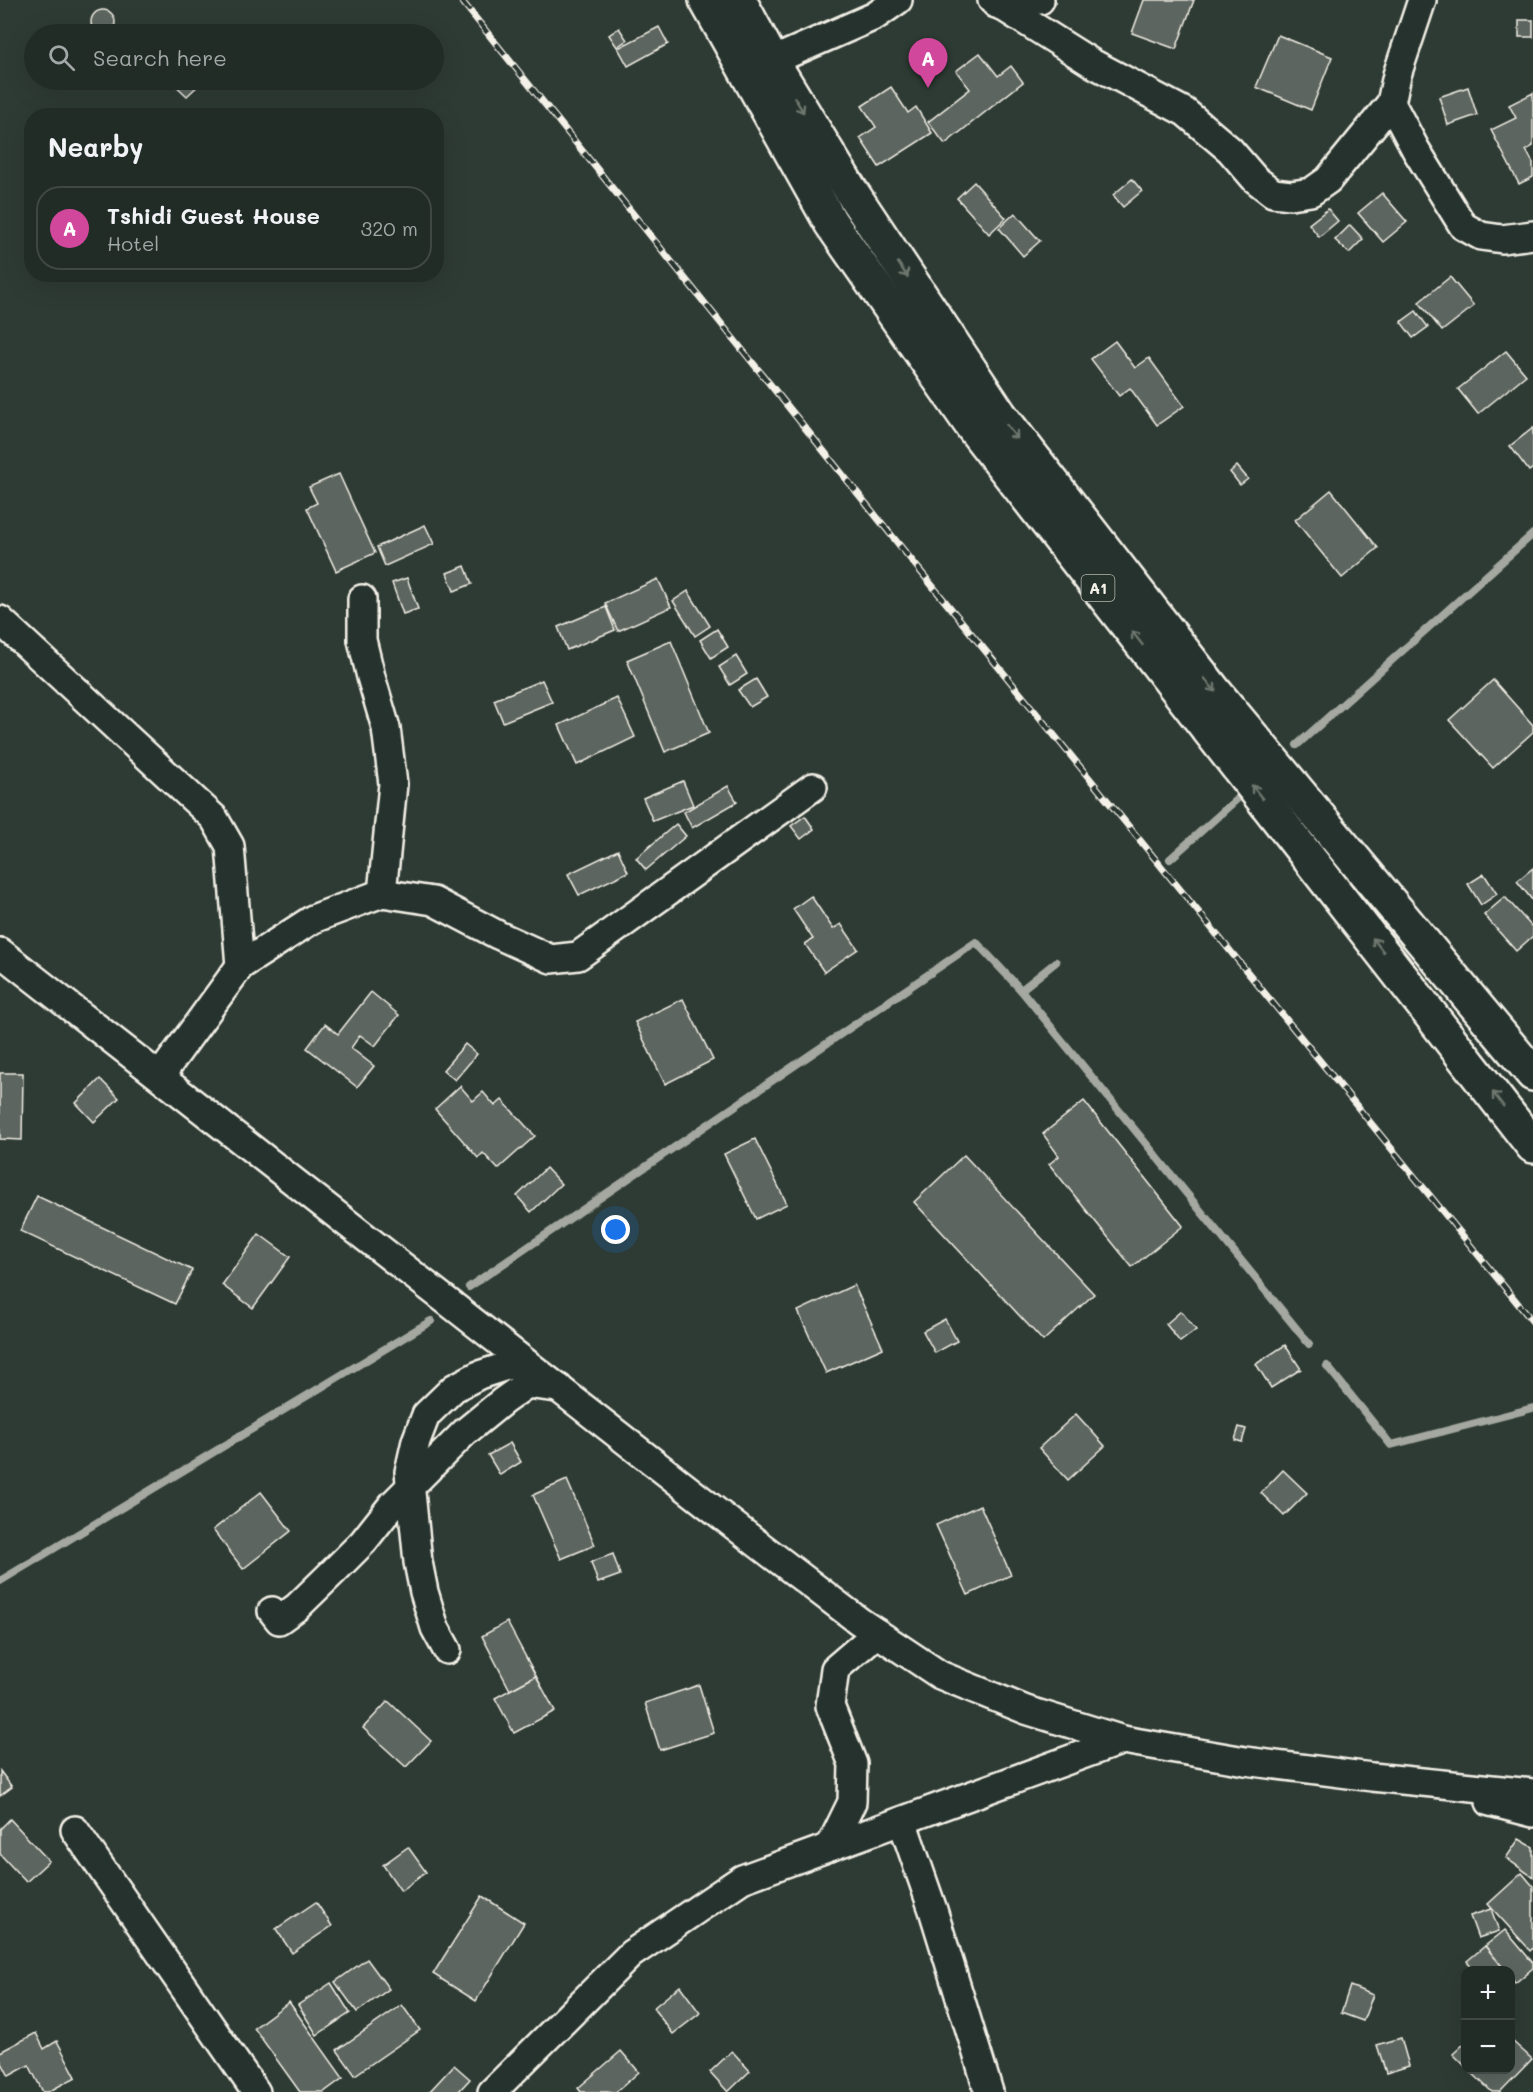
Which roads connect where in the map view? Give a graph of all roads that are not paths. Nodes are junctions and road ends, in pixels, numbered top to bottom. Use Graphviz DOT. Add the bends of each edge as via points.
graph roads {
  1 [pos="706,0"];
  2 [pos="739,0"];
  3 [pos="898,0"];
  4 [pos="1040,0"];
  5 [pos="1422,0"];
  6 [pos="994,2"];
  7 [pos="772,61"];
  8 [pos="1391,103"];
  9 [pos="1533,235"];
  10 [pos="362,599"];
  11 [pos="0,620"];
  12 [pos="813,787"];
  13 [pos="382,893"];
  14 [pos="0,952"];
  15 [pos="240,966"];
  16 [pos="1533,1074"];
  17 [pos="160,1076"];
  18 [pos="1533,1146"];
  19 [pos="550,1381"];
  20 [pos="411,1485"];
  21 [pos="272,1611"];
  22 [pos="877,1633"];
  23 [pos="447,1650"];
  24 [pos="1123,1740"];
  25 [pos="1372,1777"];
  26 [pos="1533,1793"];
  27 [pos="1533,1813"];
  28 [pos="902,1821"];
  29 [pos="75,1830"];
  30 [pos="830,1846"];
  31 [pos="256,2092"];
  32 [pos="492,2092"];
  33 [pos="989,2092"];
  18 -- 1 [label="highway, A1, one-way" via="972,426 831,223"];
  2 -- 7 [label="highway, A1"];
  3 -- 7 [label="street" via="875,16"];
  4 -- 6 [label="street"];
  5 -- 8 [label="street"];
  6 -- 8 [label="street" via="1092,63 1185,112 1273,193 1311,192 1328,180"];
  7 -- 16 [label="highway, A1, one-way" via="851,191 1000,416 1215,692"];
  8 -- 9 [label="street" via="1462,226 1481,236"];
  10 -- 13 [label="street" via="362,640 386,728 393,784"];
  11 -- 15 [label="street" via="214,818 230,846"];
  12 -- 13 [label="street" via="578,956 551,959 433,900"];
  13 -- 15 [label="street" via="313,919"];
  14 -- 17 [label="street"];
  15 -- 17 [label="street"];
  17 -- 19 [label="street"];
  19 -- 20 [label="street" via="527,1384 511,1395 465,1432"];
  19 -- 20 [label="street" via="510,1365 454,1388 426,1416 409,1472"];
  19 -- 22 [label="street"];
  20 -- 21 [label="street" via="363,1542 297,1607 279,1620"];
  20 -- 23 [label="street" via="424,1592 435,1628"];
  22 -- 24 [label="street" via="940,1675 1026,1710"];
  22 -- 30 [label="street" via="835,1669 830,1706 852,1764 852,1802"];
  24 -- 25 [label="street"];
  24 -- 28 [label="street"];
  25 -- 26 [label="street"];
  25 -- 27 [label="street"];
  28 -- 30 [label="street"];
  28 -- 33 [label="street"];
  29 -- 31 [label="street"];
  30 -- 32 [label="street" via="742,1879 631,1954"];
}
